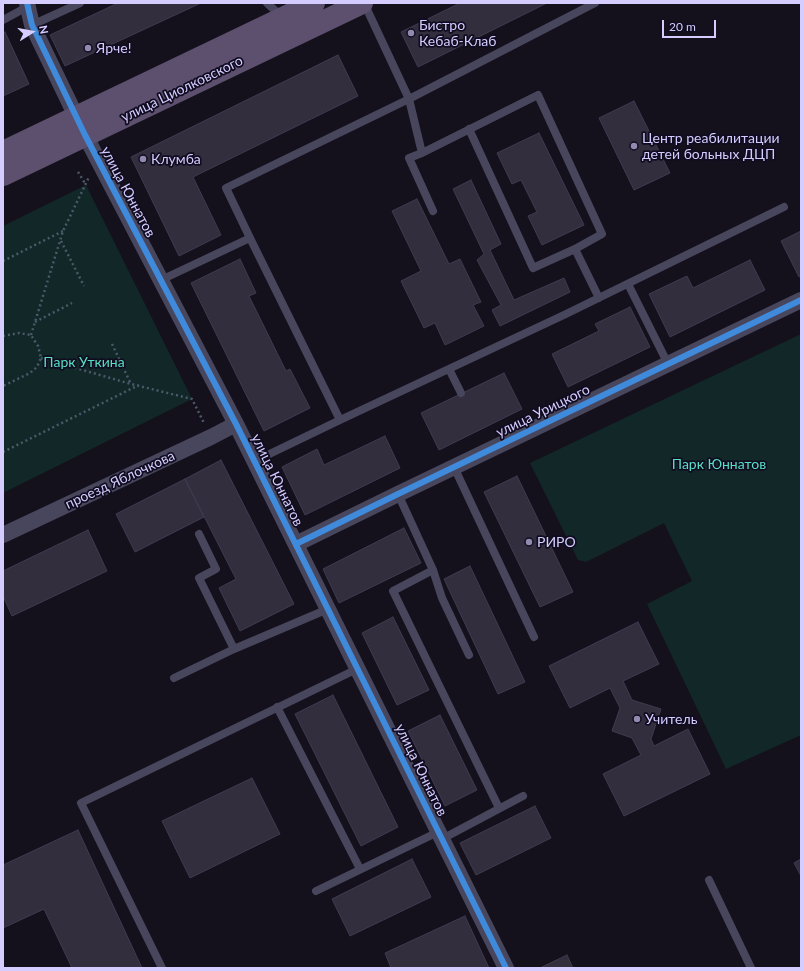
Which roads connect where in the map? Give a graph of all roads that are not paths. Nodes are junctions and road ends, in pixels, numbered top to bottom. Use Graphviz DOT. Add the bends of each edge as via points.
graph roads {
  1 [pos="80,3"];
  2 [pos="267,3"];
  3 [pos="314,3"];
  4 [pos="363,3"];
  5 [pos="595,3"];
  6 [pos="27,5"];
  7 [pos="283,18"];
  8 [pos="3,20"];
  9 [pos="32,25"];
  10 [pos="409,99"];
  11 [pos="80,127"];
  12 [pos="469,129"];
  13 [pos="3,152"];
  14 [pos="422,153"];
  15 [pos="3,175"];
  16 [pos="784,207"];
  17 [pos="433,211"];
  18 [pos="250,238"];
  19 [pos="575,249"];
  20 [pos="161,280"];
  21 [pos="628,284"];
  22 [pos="599,298"];
  23 [pos="801,300"];
  24 [pos="668,364"];
  25 [pos="449,369"];
  26 [pos="461,393"];
  27 [pos="340,420"];
  28 [pos="236,424"];
  29 [pos="255,461"];
  30 [pos="454,467"];
  31 [pos="398,494"];
  32 [pos="199,534"];
  33 [pos="3,535"];
  34 [pos="296,544"];
  35 [pos="433,570"];
  36 [pos="328,609"];
  37 [pos="534,637"];
  38 [pos="234,649"];
  39 [pos="469,654"];
  40 [pos="357,669"];
  41 [pos="174,678"];
  42 [pos="277,707"];
  43 [pos="523,796"];
  44 [pos="499,808"];
  45 [pos="440,835"];
  46 [pos="360,869"];
  47 [pos="709,880"];
  48 [pos="316,891"];
  49 [pos="162,968"];
  50 [pos="506,968"];
  51 [pos="751,968"];
  1 -- 9 [label="lane"];
  2 -- 7 [label="lane"];
  3 -- 7 [label="main road, улица Циолковского"];
  4 -- 10 [label="lane"];
  4 -- 11 [label="main road, улица Циолковского"];
  5 -- 10 [label="lane"];
  6 -- 8 [label="lane"];
  6 -- 9 [label="street, улица Юннатов"];
  7 -- 11 [label="main road, улица Циолковского"];
  9 -- 11 [label="street, улица Юннатов"];
  10 -- 14 [label="lane"];
  10 -- 18 [label="lane" via="226,188"];
  11 -- 13 [label="main road, улица Циолковского"];
  11 -- 15 [label="main road, улица Циолковского"];
  11 -- 20 [label="street, улица Юннатов"];
  12 -- 14 [label="lane"];
  12 -- 19 [label="lane" via="533,268"];
  12 -- 19 [label="lane" via="538,95 602,234"];
  14 -- 17 [label="lane" via="409,158"];
  16 -- 21 [label="lane"];
  18 -- 20 [label="lane"];
  18 -- 27 [label="lane"];
  19 -- 22 [label="lane"];
  20 -- 28 [label="street, улица Юннатов"];
  21 -- 22 [label="lane"];
  21 -- 24 [label="lane"];
  22 -- 25 [label="lane"];
  23 -- 24 [label="street, улица Урицкого"];
  24 -- 30 [label="street, улица Урицкого"];
  25 -- 26 [label="lane"];
  25 -- 27 [label="lane"];
  27 -- 29 [label="lane"];
  28 -- 29 [label="street, улица Юннатов"];
  28 -- 33 [label="street, проезд Яблочкова"];
  29 -- 34 [label="street, улица Юннатов"];
  30 -- 31 [label="street, улица Урицкого"];
  30 -- 37 [label="lane"];
  31 -- 34 [label="street, улица Урицкого"];
  31 -- 35 [label="lane"];
  32 -- 38 [label="lane" via="216,569 198,578"];
  34 -- 36 [label="street, улица Юннатов"];
  35 -- 39 [label="lane" via="442,598"];
  35 -- 44 [label="lane" via="393,591"];
  36 -- 38 [label="lane"];
  36 -- 40 [label="street, улица Юннатов"];
  38 -- 41 [label="lane"];
  40 -- 42 [label="lane"];
  40 -- 45 [label="street, улица Юннатов"];
  42 -- 46 [label="lane"];
  42 -- 49 [label="lane" via="81,803"];
  43 -- 44 [label="lane"];
  44 -- 45 [label="lane"];
  45 -- 46 [label="lane"];
  45 -- 50 [label="street, улица Юннатов"];
  46 -- 48 [label="lane"];
  47 -- 51 [label="lane"];
}
